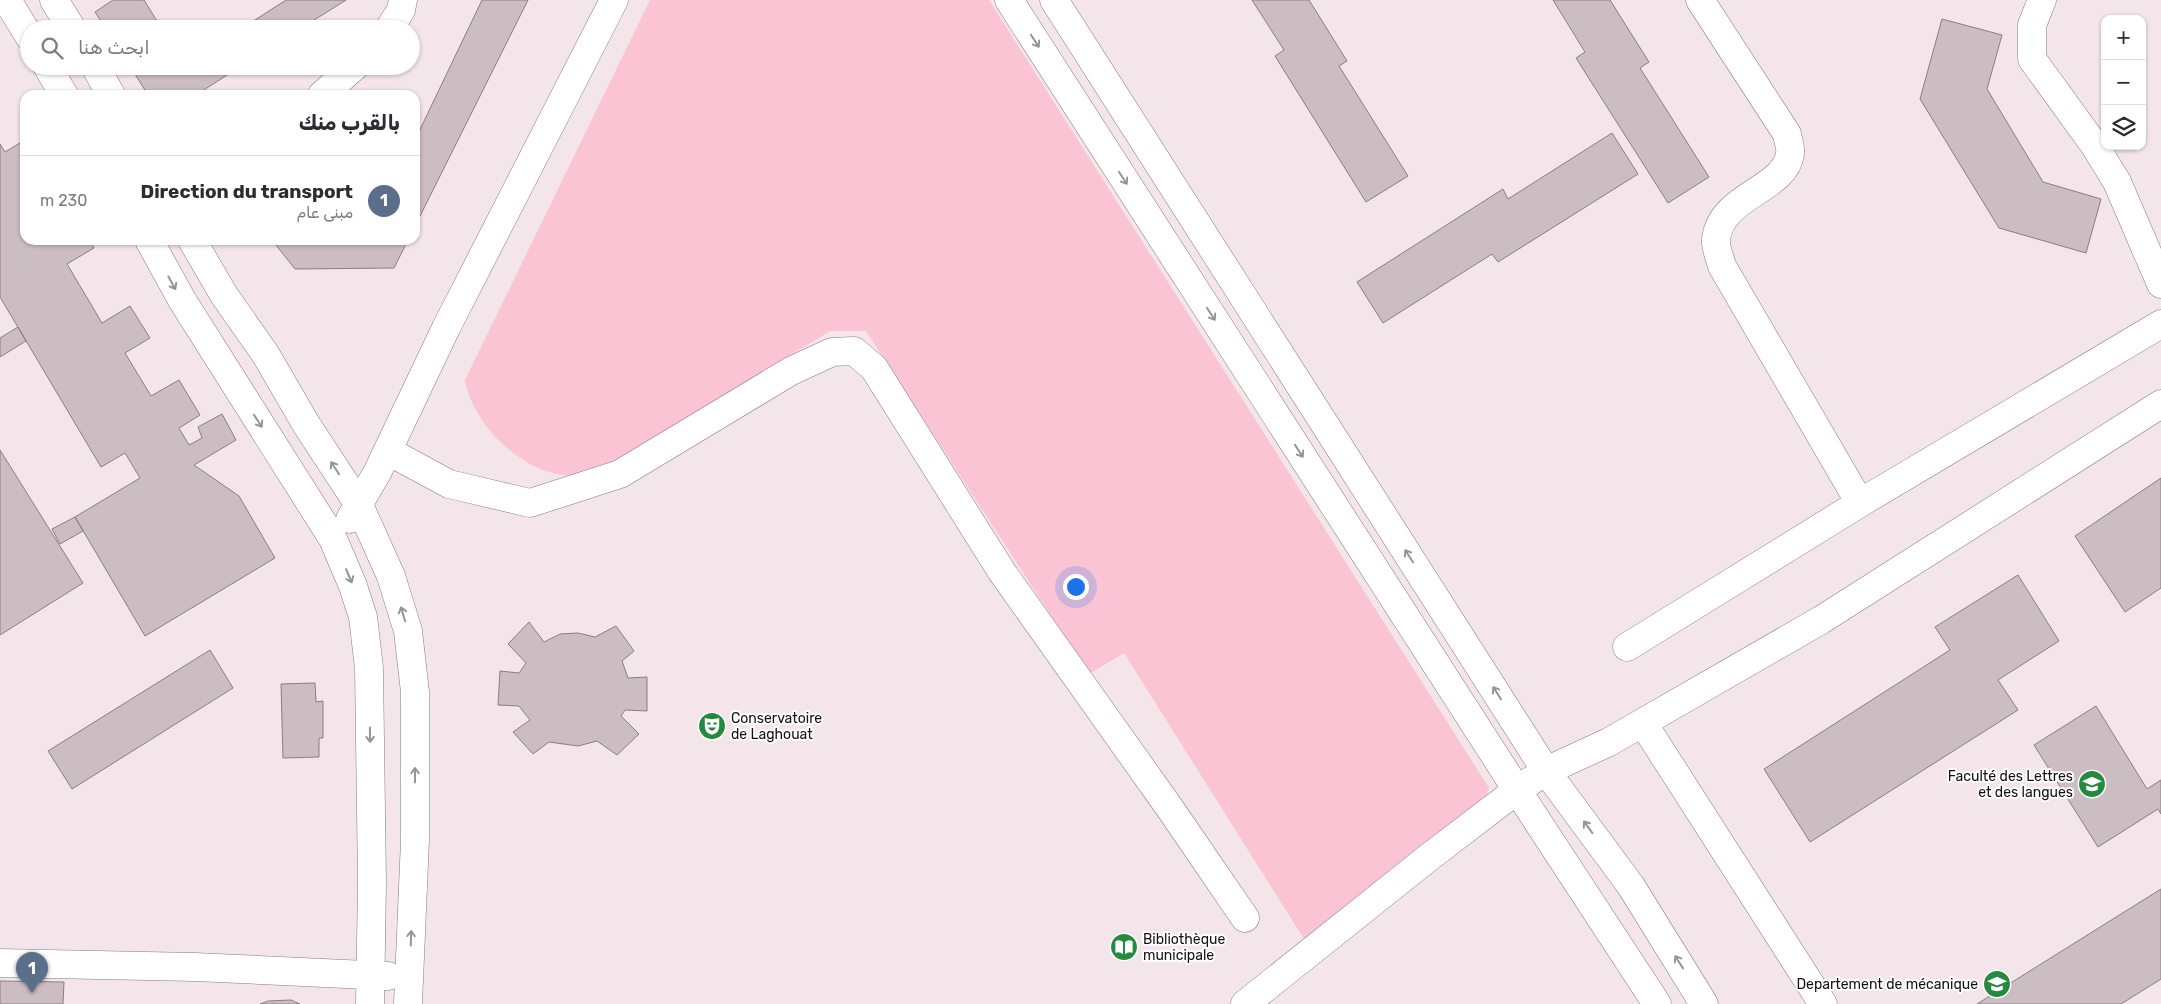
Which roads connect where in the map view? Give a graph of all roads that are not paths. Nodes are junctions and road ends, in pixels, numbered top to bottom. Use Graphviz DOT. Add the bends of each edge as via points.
graph roads {
  1 [pos="54,0"];
  2 [pos="403,0"];
  3 [pos="614,0"];
  4 [pos="1009,0"];
  5 [pos="1054,0"];
  6 [pos="1700,0"];
  7 [pos="2042,0"];
  8 [pos="20,4"];
  9 [pos="24,20"];
  10 [pos="66,20"];
  11 [pos="395,20"];
  12 [pos="52,75"];
  13 [pos="99,75"];
  14 [pos="345,75"];
  15 [pos="61,90"];
  16 [pos="108,90"];
  17 [pos="328,90"];
  18 [pos="152,245"];
  19 [pos="195,245"];
  20 [pos="2161,284"];
  21 [pos="2161,324"];
  22 [pos="2161,404"];
  23 [pos="388,451"];
  24 [pos="1860,503"];
  25 [pos="359,505"];
  26 [pos="333,539"];
  27 [pos="1627,647"];
  28 [pos="1644,723"];
  29 [pos="1546,771"];
  30 [pos="1517,790"];
  31 [pos="1245,918"];
  32 [pos="0,963"];
  33 [pos="371,975"];
  34 [pos="409,991"];
  35 [pos="370,1004"];
  36 [pos="1245,1004"];
  37 [pos="1657,1004"];
  38 [pos="1704,1004"];
  39 [pos="1823,1004"];
  1 -- 10 [label="street"];
  2 -- 11 [label="street"];
  3 -- 23 [label="street" via="446,328"];
  4 -- 30 [label="street, one-way"];
  29 -- 5 [label="street, one-way"];
  6 -- 24 [label="street" via="1787,134 1790,154 1781,173 1732,209 1720,223 1716,242 1722,266"];
  7 -- 20 [label="street" via="2032,24 2032,59 2118,182"];
  8 -- 9 [label="street"];
  12 -- 15 [label="street"];
  13 -- 16 [label="street"];
  14 -- 17 [label="street"];
  18 -- 26 [label="street, one-way" via="182,300"];
  25 -- 19 [label="street, one-way"];
  21 -- 24 [label="street"];
  22 -- 28 [label="street" via="1821,620"];
  23 -- 25 [label="street"];
  23 -- 31 [label="street" via="449,484 530,503 620,474 791,371 832,352 854,351 874,368 1002,572"];
  24 -- 27 [label="street"];
  25 -- 26 [label="street"];
  34 -- 25 [label="street, one-way" via="415,840 415,692 408,631 391,576"];
  26 -- 33 [label="street, one-way" via="363,617 369,668"];
  28 -- 29 [label="street"];
  28 -- 39 [label="street"];
  29 -- 30 [label="street"];
  38 -- 29 [label="street, one-way" via="1632,886"];
  30 -- 36 [label="street"];
  30 -- 37 [label="street"];
  32 -- 33 [label="street"];
  33 -- 34 [label="street"];
  33 -- 35 [label="street"];
}
